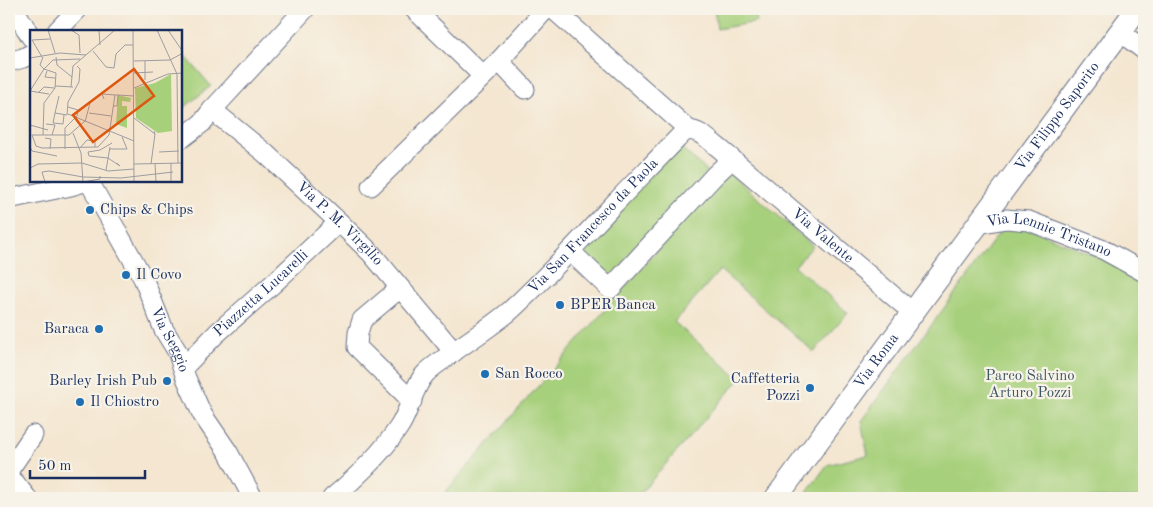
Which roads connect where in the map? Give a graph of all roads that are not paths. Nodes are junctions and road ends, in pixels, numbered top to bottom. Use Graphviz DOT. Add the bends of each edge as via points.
graph roads {
  1 [pos="14,9"];
  2 [pos="78,9"];
  3 [pos="305,9"];
  4 [pos="414,9"];
  5 [pos="546,9"];
  6 [pos="553,9"];
  7 [pos="1137,9"];
  8 [pos="59,30"];
  9 [pos="1120,32"];
  10 [pos="30,35"];
  11 [pos="1144,50"];
  12 [pos="30,54"];
  13 [pos="499,61"];
  14 [pos="9,62"];
  15 [pos="483,76"];
  16 [pos="525,89"];
  17 [pos="212,110"];
  18 [pos="689,130"];
  19 [pos="182,138"];
  20 [pos="732,159"];
  21 [pos="93,183"];
  22 [pos="372,186"];
  23 [pos="9,197"];
  24 [pos="339,222"];
  25 [pos="978,224"];
  26 [pos="570,251"];
  27 [pos="1144,272"];
  28 [pos="400,288"];
  29 [pos="912,312"];
  30 [pos="454,352"];
  31 [pos="183,368"];
  32 [pos="412,401"];
  33 [pos="33,435"];
  34 [pos="9,470"];
  35 [pos="9,477"];
  36 [pos="27,498"];
  37 [pos="253,498"];
  38 [pos="332,498"];
  39 [pos="776,498"];
  1 -- 10 [label="street"];
  2 -- 8 [label="street"];
  3 -- 17 [label="street"];
  4 -- 15 [label="street"];
  5 -- 13 [label="street"];
  6 -- 18 [label="street"];
  7 -- 9 [label="street, Via Filippo Saporito"];
  9 -- 11 [label="street"];
  9 -- 25 [label="street, Via Filippo Saporito"];
  12 -- 14 [label="street"];
  13 -- 15 [label="street"];
  13 -- 16 [label="street"];
  15 -- 22 [label="street"];
  17 -- 19 [label="street" via="202,123"];
  17 -- 24 [label="street, Via P. M. Virgilio" via="265,152"];
  18 -- 20 [label="street" via="698,132"];
  18 -- 26 [label="street, Via San Francesco da Paola"];
  20 -- 26 [label="street" via="610,289"];
  20 -- 29 [label="street, Via Valente"];
  21 -- 23 [label="street"];
  21 -- 31 [label="street, Via Seggio" via="143,278"];
  24 -- 28 [label="street, Via P. M. Virgilio"];
  24 -- 31 [label="street, Piazzetta Lucarelli"];
  25 -- 27 [label="street, Via Lennie Tristano" via="1006,219 1029,222 1104,250"];
  25 -- 29 [label="street, Via Roma"];
  26 -- 30 [label="street, Via San Francesco da Paola" via="511,310"];
  28 -- 30 [label="street, Via P. M. Virgilio"];
  28 -- 32 [label="street" via="362,320 357,347"];
  29 -- 39 [label="street, Via Roma"];
  30 -- 32 [label="street, Via San Francesco da Paola" via="426,373 416,387"];
  31 -- 37 [label="street, Via Seggio" via="202,414 228,452"];
  32 -- 38 [label="street, Via San Francesco da Paola" via="400,426 384,447"];
  33 -- 34 [label="street"];
  35 -- 36 [label="street"];
}
